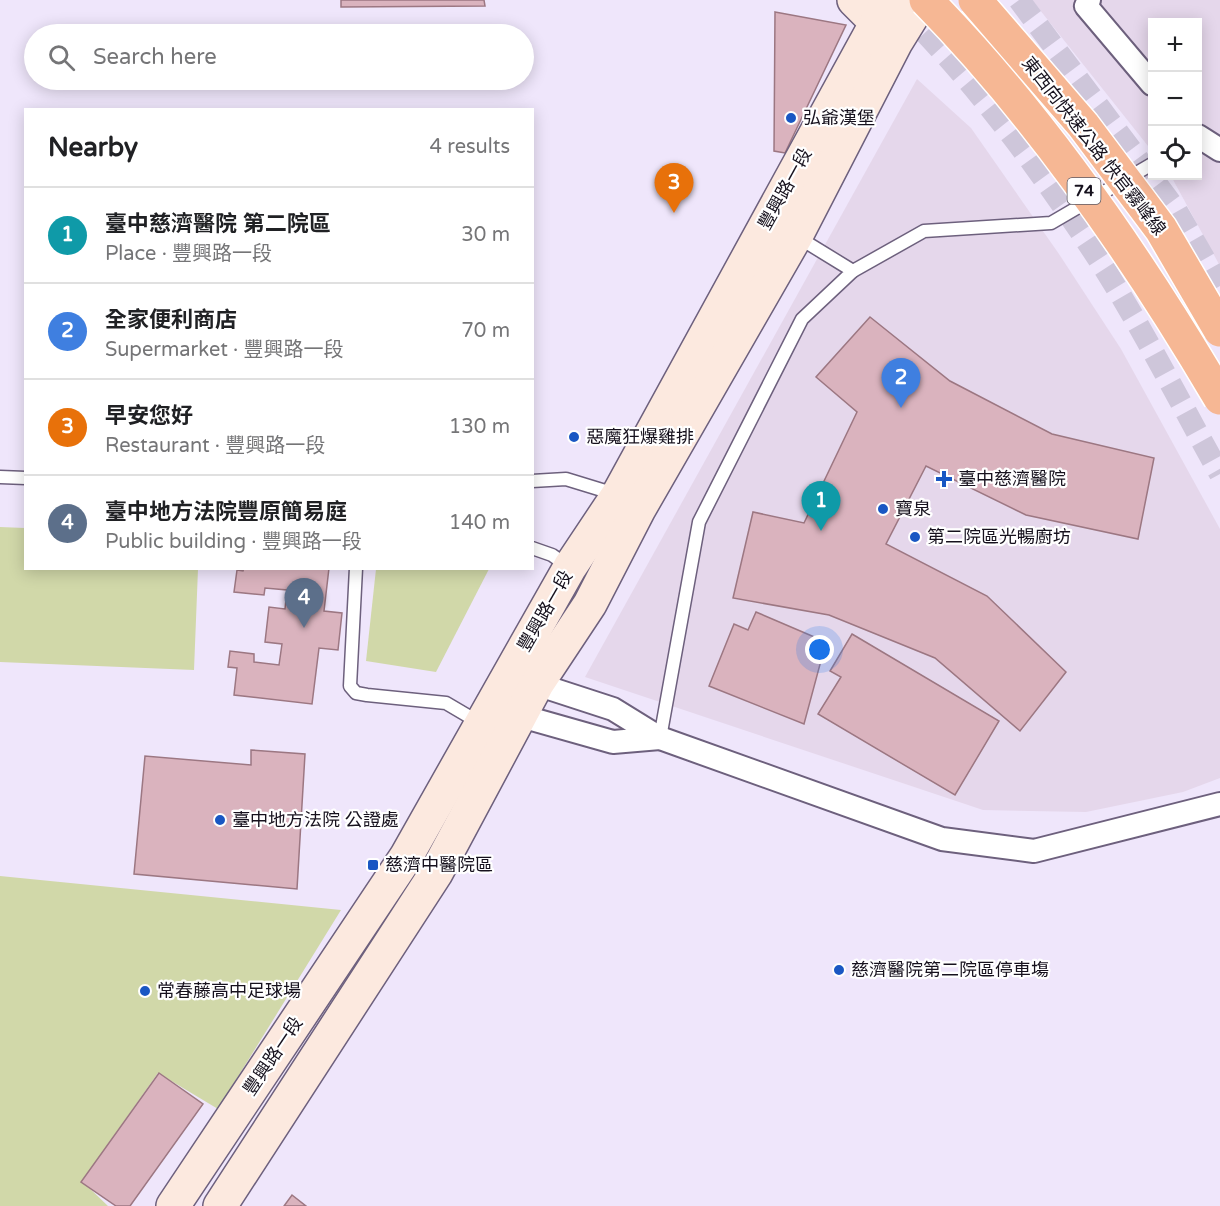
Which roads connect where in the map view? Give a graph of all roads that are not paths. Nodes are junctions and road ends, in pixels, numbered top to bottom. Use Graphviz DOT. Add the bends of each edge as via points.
graph roads {
  1 [pos="924,0"];
  2 [pos="975,0"];
  3 [pos="1089,0"];
  4 [pos="879,16"];
  5 [pos="1148,79"];
  6 [pos="1202,139"];
  7 [pos="1220,150"];
  8 [pos="1148,166"];
  9 [pos="783,227"];
  10 [pos="853,271"];
  11 [pos="1220,330"];
  12 [pos="1220,398"];
  13 [pos="0,477"];
  14 [pos="24,478"];
  15 [pos="534,481"];
  16 [pos="628,502"];
  17 [pos="534,549"];
  18 [pos="570,567"];
  19 [pos="356,570"];
  20 [pos="523,679"];
  21 [pos="498,716"];
  22 [pos="660,738"];
  23 [pos="1220,804"];
  24 [pos="173,1206"];
  25 [pos="220,1206"];
  1 -- 4 [label="street, 豐興路一段"];
  1 -- 12 [label="highway, 東西向快速公路 快官霧峰線 / 74, bridge" via="1006,89 1054,150 1130,254"];
  2 -- 11 [label="highway, 東西向快速公路 快官霧峰線 / 74, bridge" via="1083,125 1161,229"];
  3 -- 5 [label="street" via="1086,6"];
  4 -- 9 [label="street, 豐興路一段"];
  6 -- 7 [label="street"];
  8 -- 10 [label="lane" via="1051,223 924,231"];
  9 -- 10 [label="lane"];
  9 -- 16 [label="street, 豐興路一段"];
  10 -- 22 [label="lane" via="802,319 699,522"];
  13 -- 14 [label="lane"];
  15 -- 16 [label="lane" via="566,479"];
  16 -- 18 [label="street, 豐興路一段"];
  16 -- 20 [label="street, 豐興路一段" via="590,604"];
  17 -- 18 [label="lane"];
  18 -- 20 [label="street, 豐興路一段"];
  19 -- 21 [label="lane" via="350,686 356,693 446,703"];
  20 -- 21 [label="street, 豐興路一段"];
  20 -- 22 [label="street" via="613,709"];
  21 -- 22 [label="street" via="612,742"];
  21 -- 24 [label="street, 豐興路一段"];
  21 -- 25 [label="street, 豐興路一段" via="436,873"];
  22 -- 23 [label="street" via="942,839 987,847 1034,851"];
}
